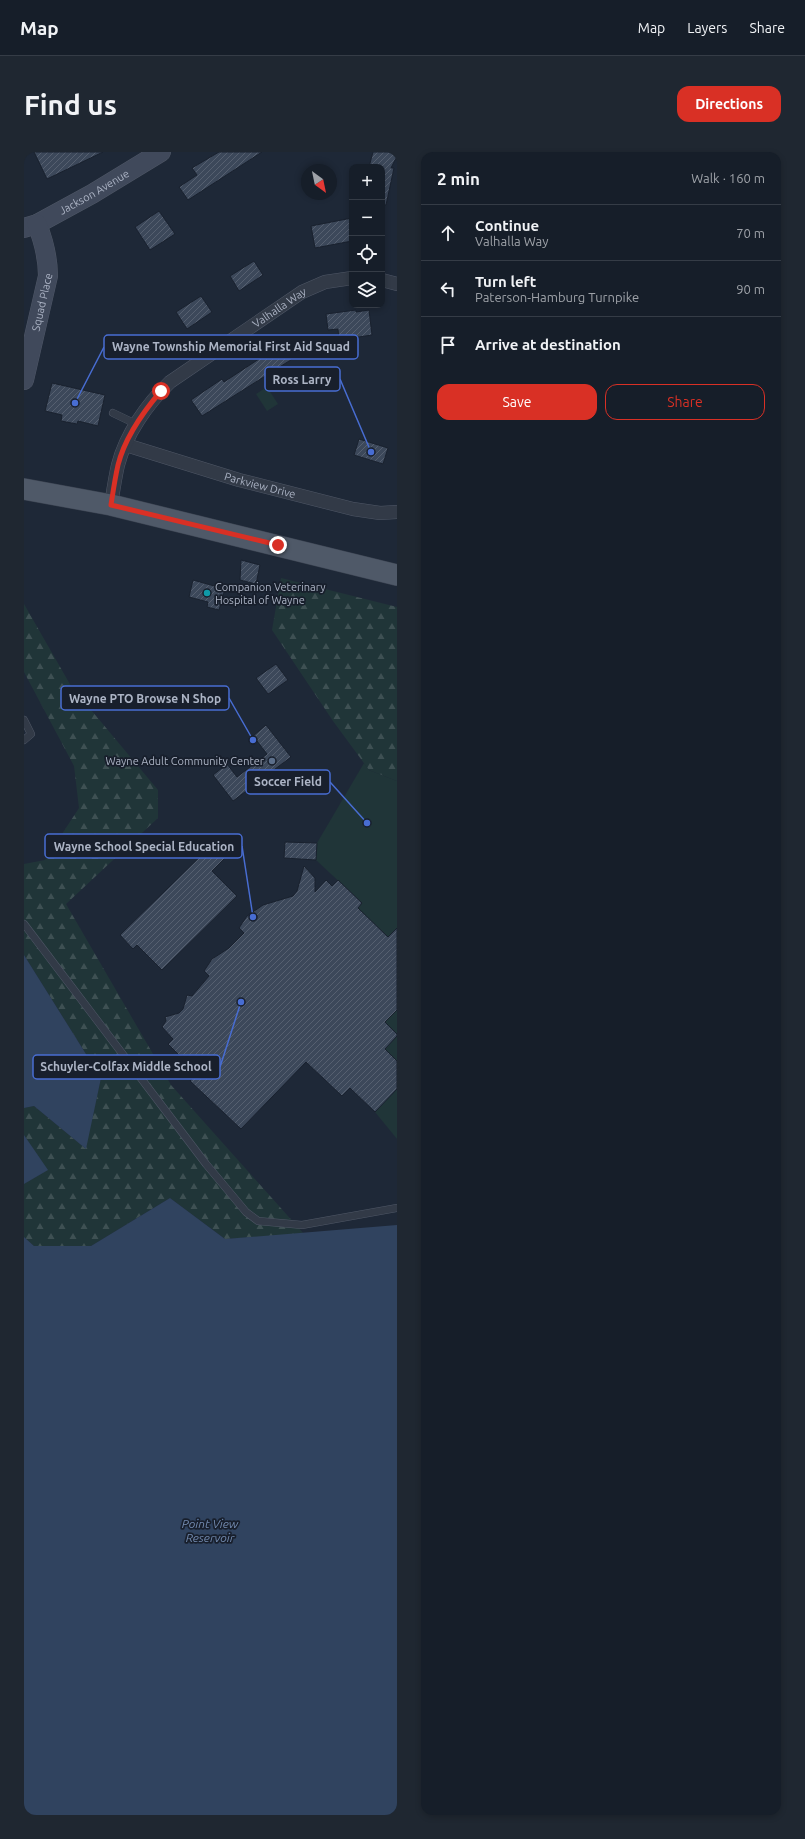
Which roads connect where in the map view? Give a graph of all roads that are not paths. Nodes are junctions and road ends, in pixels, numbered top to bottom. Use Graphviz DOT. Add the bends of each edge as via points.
graph roads {
  1 [pos="161,152"];
  2 [pos="30,226"];
  3 [pos="349,278"];
  4 [pos="385,281"];
  5 [pos="397,284"];
  6 [pos="24,380"];
  7 [pos="113,413"];
  8 [pos="136,424"];
  9 [pos="126,445"];
  10 [pos="24,475"];
  11 [pos="24,489"];
  12 [pos="111,505"];
  13 [pos="397,512"];
  14 [pos="397,575"];
  15 [pos="24,720"];
  16 [pos="24,740"];
  17 [pos="24,924"];
  18 [pos="397,1208"];
  1 -- 2 [label="street, Jackson Avenue" via="92,194"];
  2 -- 6 [label="street, Squad Place" via="45,244 48,276"];
  3 -- 8 [label="street, Valhalla Way" via="325,282 302,292 190,368 161,391"];
  4 -- 5 [label="street"];
  7 -- 8 [label="lane"];
  8 -- 9 [label="street, Valhalla Way"];
  9 -- 12 [label="street, Valhalla Way" via="118,464"];
  9 -- 13 [label="street, Parkview Drive" via="239,480 345,507 380,513"];
  10 -- 12 [label="main road"];
  11 -- 12 [label="main road"];
  12 -- 14 [label="main road"];
  15 -- 16 [label="lane" via="31,734"];
  17 -- 18 [label="lane" via="206,1164 246,1212 258,1221 302,1225"];
}
